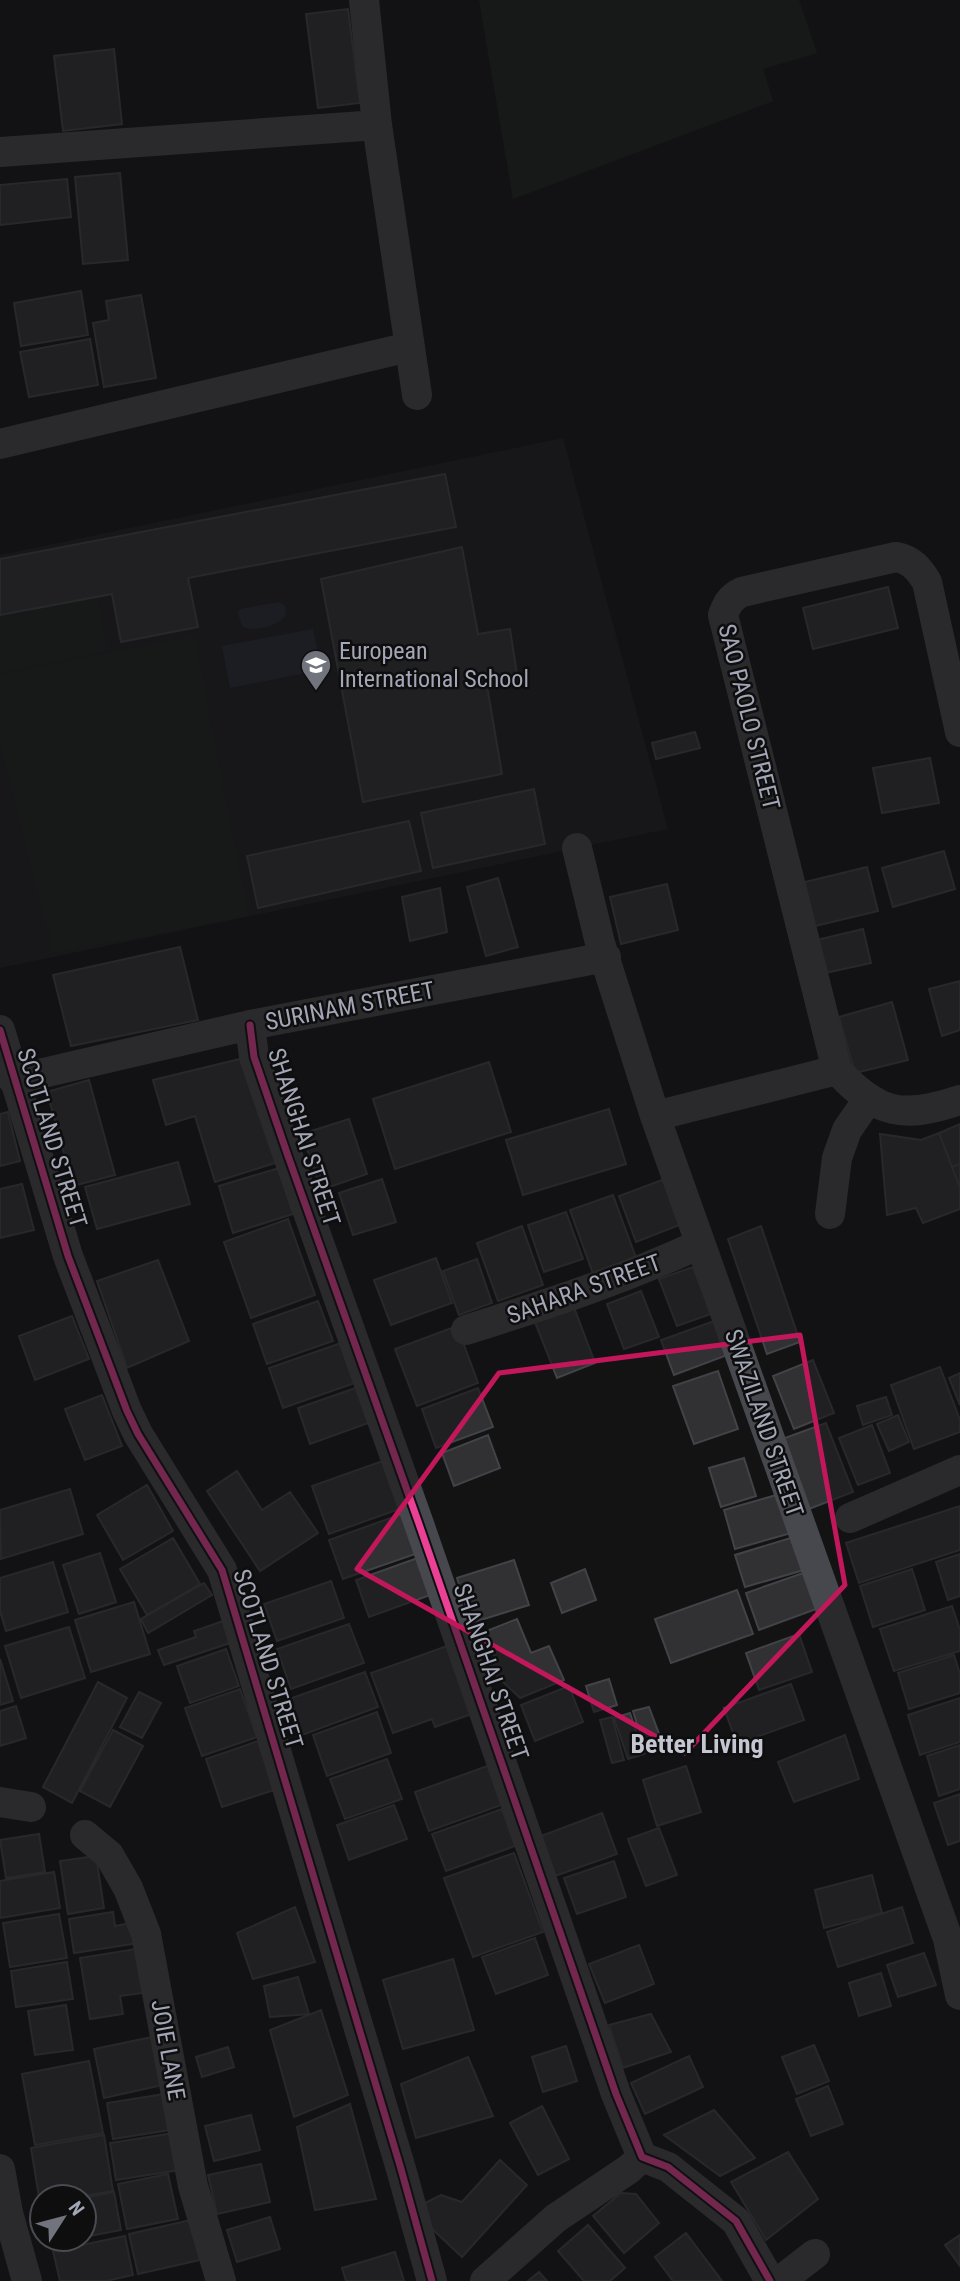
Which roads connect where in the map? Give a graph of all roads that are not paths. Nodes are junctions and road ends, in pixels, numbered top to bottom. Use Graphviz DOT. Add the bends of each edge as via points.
graph roads {
  1 [pos="364,0"];
  2 [pos="377,125"];
  3 [pos="0,152"];
  4 [pos="409,347"];
  5 [pos="417,395"];
  6 [pos="0,444"];
  7 [pos="960,732"];
  8 [pos="577,848"];
  9 [pos="606,957"];
  10 [pos="250,1025"];
  11 [pos="0,1030"];
  12 [pos="838,1070"];
  13 [pos="13,1080"];
  14 [pos="869,1098"];
  15 [pos="960,1100"];
  16 [pos="655,1116"];
  17 [pos="830,1214"];
  18 [pos="700,1244"];
  19 [pos="466,1330"];
  20 [pos="960,1470"];
  21 [pos="850,1518"];
  22 [pos="0,1802"];
  23 [pos="31,1807"];
  24 [pos="85,1835"];
  25 [pos="958,1980"];
  26 [pos="642,2157"];
  27 [pos="0,2169"];
  28 [pos="815,2254"];
  29 [pos="27,2281"];
  30 [pos="221,2281"];
  31 [pos="432,2281"];
  32 [pos="485,2281"];
  33 [pos="770,2281"];
  34 [pos="780,2281"];
  1 -- 2 [label="street"];
  2 -- 3 [label="street"];
  2 -- 4 [label="street"];
  4 -- 5 [label="street"];
  4 -- 6 [label="street"];
  7 -- 12 [label="street, SAO PAOLO STREET" via="927,582 905,559 896,557 742,592 726,607 723,615"];
  8 -- 9 [label="street, SWAZILAND STREET"];
  9 -- 10 [label="street, SURINAM STREET"];
  9 -- 16 [label="street, SWAZILAND STREET"];
  10 -- 13 [label="street, SURINAM STREET"];
  10 -- 26 [label="street, SHANGHAI STREET" via="254,1057 292,1169 611,2081"];
  11 -- 13 [label="street, SCOTLAND STREET"];
  12 -- 14 [label="street" via="856,1091"];
  12 -- 16 [label="street"];
  13 -- 31 [label="street, SCOTLAND STREET" via="68,1256 127,1411 222,1570"];
  14 -- 15 [label="street" via="894,1111 929,1111"];
  14 -- 17 [label="street" via="847,1130 837,1158"];
  16 -- 18 [label="street, SWAZILAND STREET"];
  18 -- 19 [label="street, SAHARA STREET" via="585,1292"];
  18 -- 25 [label="street, SWAZILAND STREET" via="948,1939"];
  20 -- 21 [label="street"];
  22 -- 23 [label="street"];
  24 -- 30 [label="street, JOIE LANE" via="109,1855 146,1934 193,2186"];
  26 -- 32 [label="street" via="556,2218"];
  26 -- 33 [label="street" via="668,2167 736,2221"];
  27 -- 29 [label="street"];
  28 -- 34 [label="street"];
}
